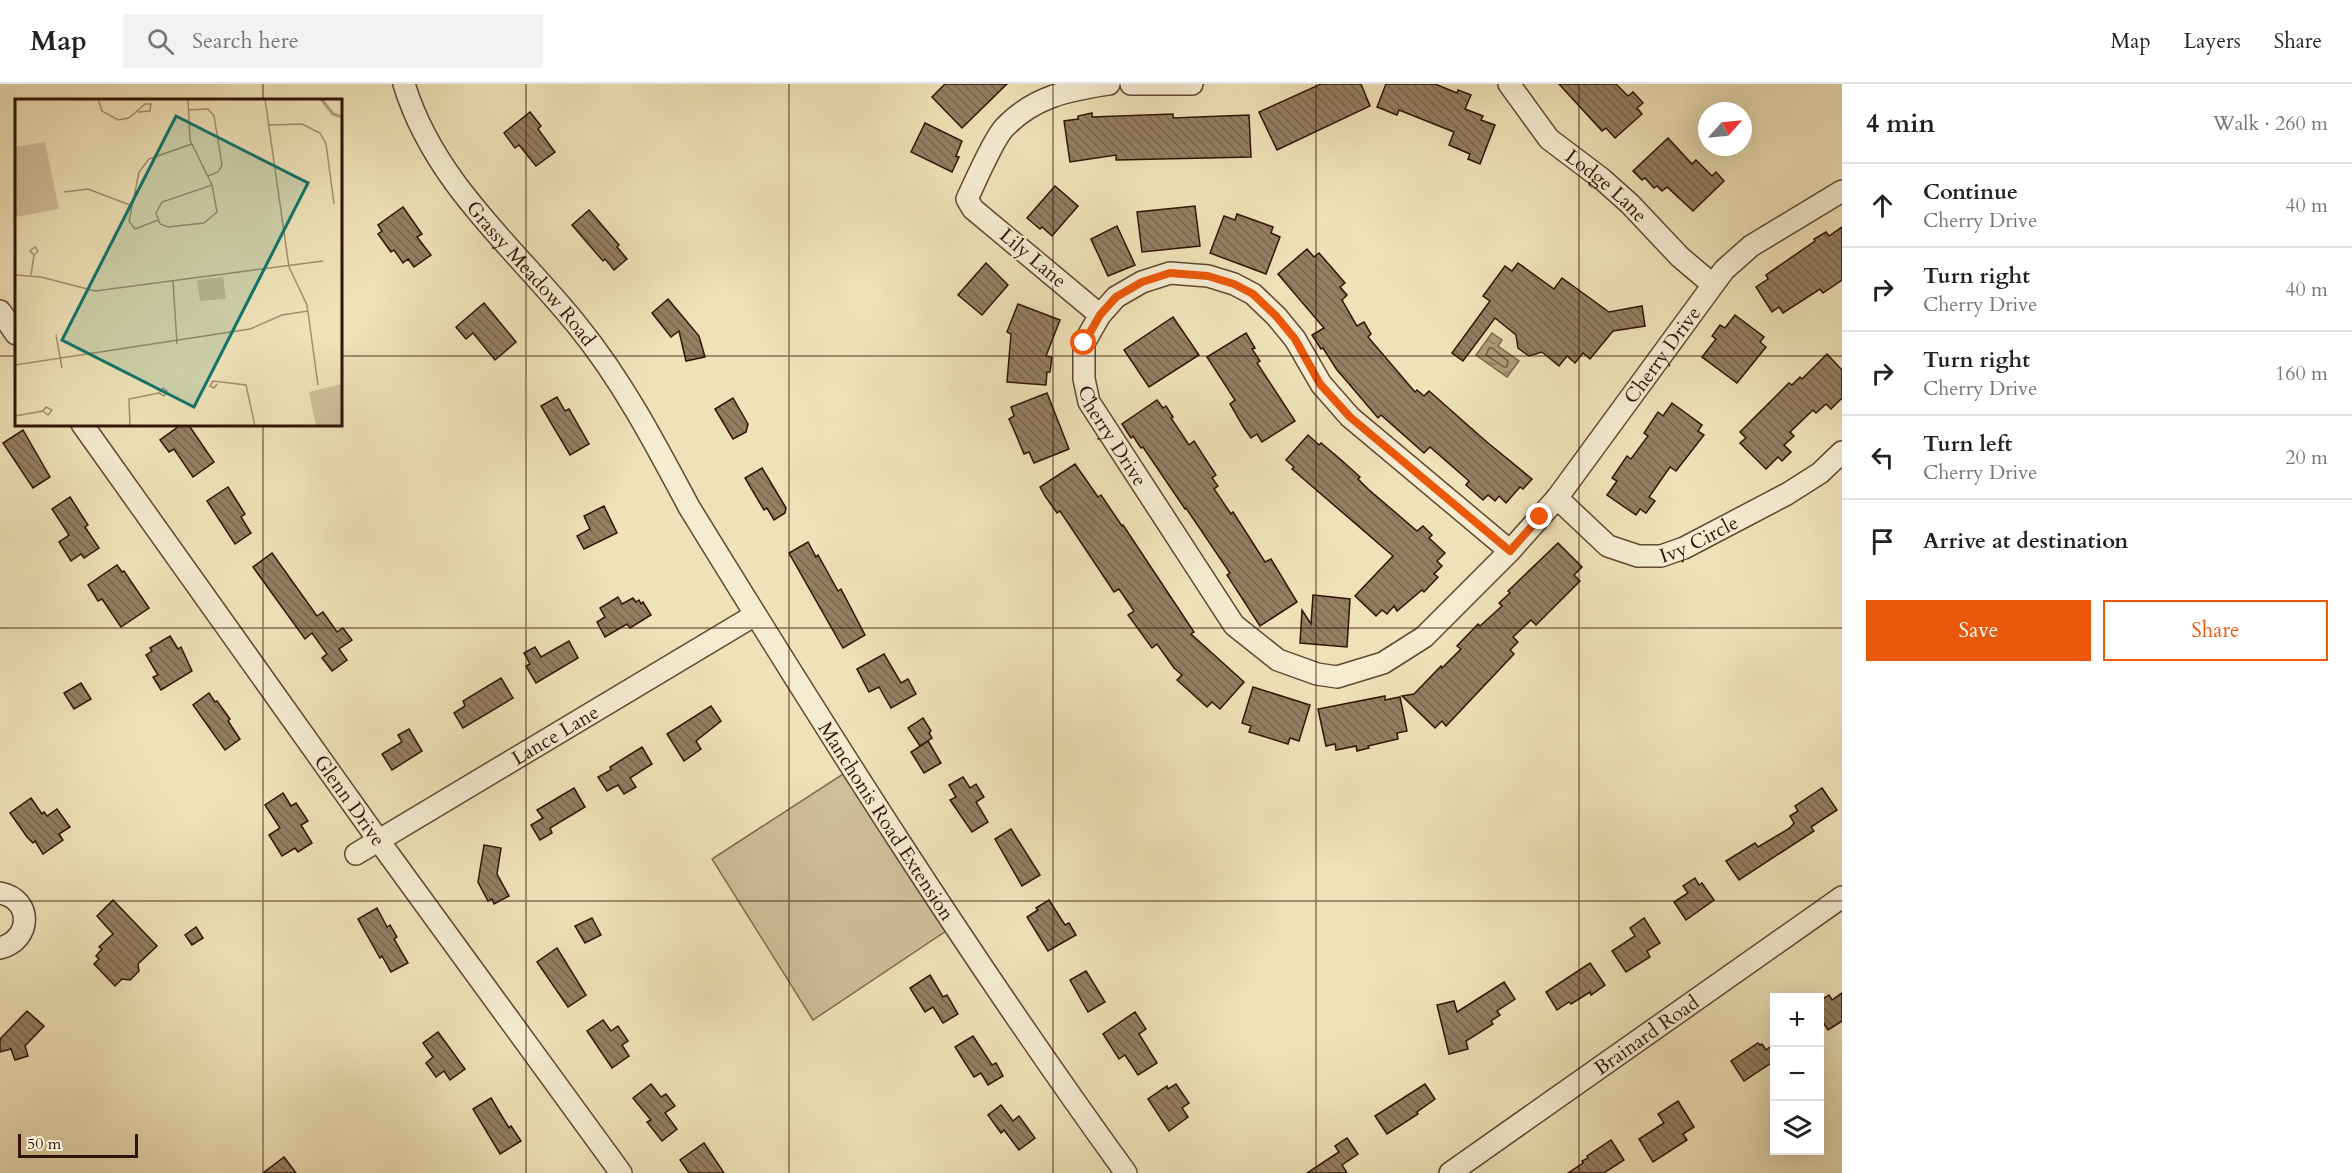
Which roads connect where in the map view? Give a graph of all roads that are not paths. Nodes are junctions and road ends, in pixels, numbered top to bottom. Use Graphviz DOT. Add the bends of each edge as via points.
graph roads {
  1 [pos="404,84"];
  2 [pos="1109,84"];
  3 [pos="1131,84"];
  4 [pos="1192,84"];
  5 [pos="1509,84"];
  6 [pos="1842,190"];
  7 [pos="1712,284"];
  8 [pos="0,311"];
  9 [pos="1100,315"];
  10 [pos="15,333"];
  11 [pos="83,426"];
  12 [pos="1842,452"];
  13 [pos="663,459"];
  14 [pos="1557,498"];
  15 [pos="1510,551"];
  16 [pos="755,615"];
  17 [pos="379,841"];
  18 [pos="356,854"];
  19 [pos="0,892"];
  20 [pos="1842,897"];
  21 [pos="0,948"];
  22 [pos="621,1173"];
  23 [pos="1126,1173"];
  24 [pos="1450,1173"];
  1 -- 13 [label="street, Grassy Meadow Road" via="443,168 578,326"];
  2 -- 9 [label="street, Lily Lane" via="1073,89 1037,102 1002,129 967,199"];
  3 -- 4 [label="street"];
  5 -- 7 [label="street, Lodge Lane" via="1549,139 1609,185"];
  6 -- 7 [label="street, Cherry Drive" via="1751,246"];
  7 -- 14 [label="street, Cherry Drive"];
  8 -- 10 [label="street"];
  9 -- 15 [label="street, Cherry Drive" via="1116,297 1142,282 1170,273 1208,276 1253,294 1295,339 1320,384 1350,417"];
  9 -- 15 [label="street, Cherry Drive" via="1084,343 1084,379 1089,402 1234,625 1278,660 1337,677 1398,656 1424,637"];
  11 -- 17 [label="street, Glenn Drive"];
  12 -- 14 [label="street, Ivy Circle" via="1787,494 1662,556 1638,556 1608,546"];
  13 -- 16 [label="street, Manchonis Road Extension"];
  14 -- 15 [label="street, Cherry Drive"];
  16 -- 17 [label="street, Lance Lane"];
  16 -- 23 [label="street, Manchonis Road Extension" via="888,824 1053,1072"];
  17 -- 18 [label="street, Lance Lane"];
  17 -- 22 [label="street, Glenn Drive"];
  19 -- 21 [label="street" via="21,906 24,924 16,940"];
  20 -- 24 [label="street, Brainard Road"];
}
